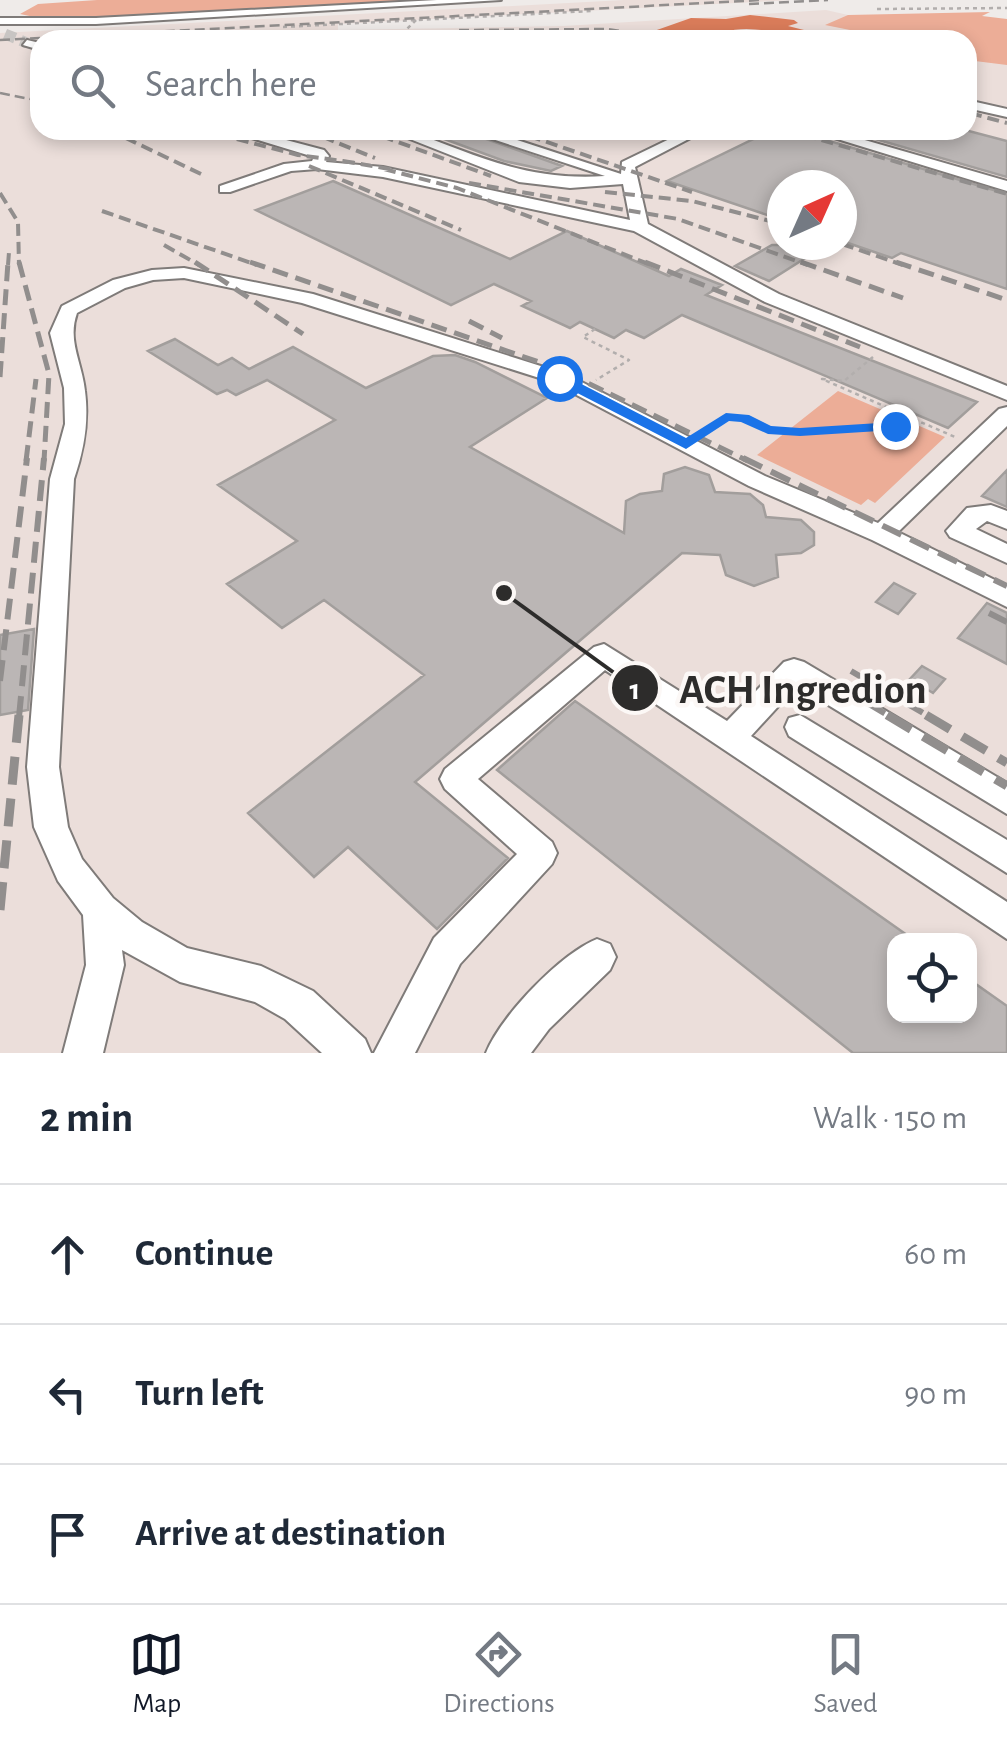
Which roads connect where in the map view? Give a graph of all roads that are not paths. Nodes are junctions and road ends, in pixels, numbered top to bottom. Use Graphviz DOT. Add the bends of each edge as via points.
graph roads {
  1 [pos="496,0"];
  2 [pos="0,15"];
  3 [pos="977,106"];
  4 [pos="1007,114"];
  5 [pos="270,140"];
  6 [pos="421,140"];
  7 [pos="504,140"];
  8 [pos="678,140"];
  9 [pos="849,140"];
  10 [pos="318,165"];
  11 [pos="628,178"];
  12 [pos="1007,186"];
  13 [pos="225,189"];
  14 [pos="640,227"];
  15 [pos="1007,394"];
  16 [pos="1007,414"];
  17 [pos="1007,520"];
  18 [pos="881,534"];
  19 [pos="1007,554"];
  20 [pos="1007,597"];
  21 [pos="800,727"];
  22 [pos="730,738"];
  23 [pos="1007,800"];
  24 [pos="1007,858"];
  25 [pos="100,910"];
  26 [pos="1007,922"];
  27 [pos="597,957"];
  28 [pos="83,1053"];
  29 [pos="351,1053"];
  30 [pos="394,1053"];
  31 [pos="506,1053"];
  1 -- 2 [label="lane" via="96,21"];
  3 -- 4 [label="lane"];
  5 -- 10 [label="lane" via="319,153"];
  6 -- 11 [label="lane" via="519,177 570,183"];
  7 -- 11 [label="lane"];
  8 -- 11 [label="lane" via="627,165"];
  9 -- 12 [label="lane"];
  10 -- 13 [label="lane" via="290,167"];
  10 -- 14 [label="lane" via="383,172"];
  11 -- 14 [label="lane"];
  14 -- 15 [label="lane" via="772,298"];
  16 -- 18 [label="lane"];
  17 -- 19 [label="lane" via="976,514 959,531"];
  18 -- 20 [label="lane"];
  18 -- 25 [label="lane" via="757,481 559,378 224,278 184,273 120,284 69,310 60,332 78,411 62,479 43,768 51,827 70,870"];
  21 -- 24 [label="lane"];
  22 -- 23 [label="lane" via="794,670"];
  22 -- 26 [label="lane"];
  22 -- 30 [label="lane" via="604,654 456,779 540,853 447,951"];
  25 -- 28 [label="lane" via="106,965"];
  25 -- 29 [label="lane" via="180,964 261,985 299,1005"];
  27 -- 31 [label="lane" via="534,1016"];
}
